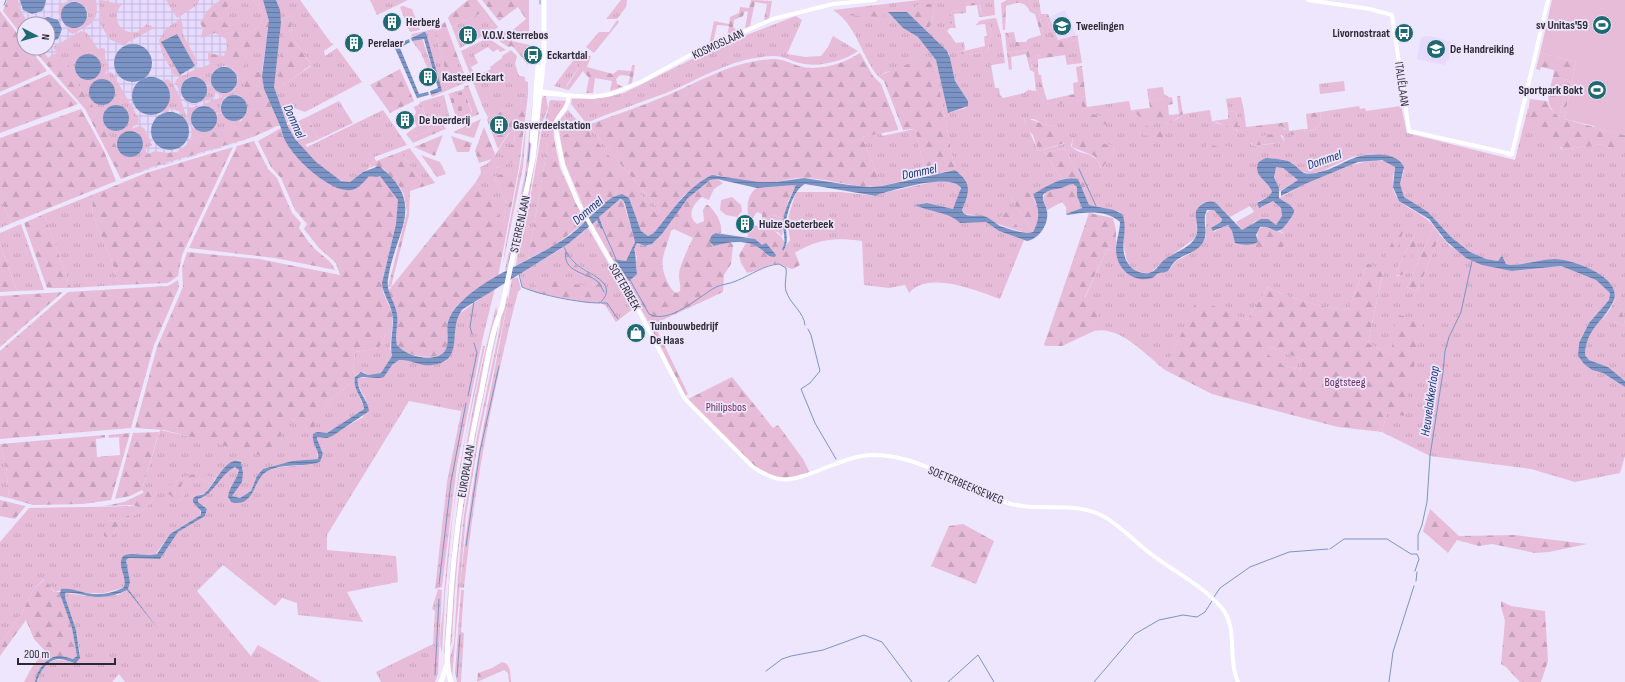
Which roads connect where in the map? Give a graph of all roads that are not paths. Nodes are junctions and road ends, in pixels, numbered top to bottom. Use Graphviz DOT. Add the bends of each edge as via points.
graph roads {
  1 [pos="544,0"];
  2 [pos="875,0"];
  3 [pos="1308,0"];
  4 [pos="1548,0"];
  5 [pos="538,92"];
  6 [pos="567,95"];
  7 [pos="508,282"];
  8 [pos="685,399"];
  9 [pos="447,663"];
  10 [pos="441,682"];
  11 [pos="452,682"];
  12 [pos="1238,682"];
  1 -- 5 [label="main road, STERRENLAAN"];
  2 -- 6 [label="street, KOSMOSLAAN" via="833,4 773,19 690,55 620,91 592,97"];
  3 -- 4 [label="street, ITALIËLAAN" via="1370,8 1392,15 1409,132 1510,155"];
  5 -- 6 [label="street, KOSMOSLAAN"];
  5 -- 7 [label="main road, STERRENLAAN" via="531,166"];
  6 -- 8 [label="street, SOETERBEEK" via="567,107 555,125 562,165 577,201"];
  7 -- 9 [label="main road, EUROPALAAN" via="493,333 462,492 454,556"];
  8 -- 12 [label="street, SOETERBEEKSEWEG" via="753,467 765,475 780,480 800,477 848,458 879,455 906,459 988,496 1013,504 1072,507 1102,515 1201,589 1221,607 1229,621 1233,668"];
  9 -- 10 [label="main road, EUROPALAAN"];
  9 -- 11 [label="main road, EUROPALAAN"];
}
